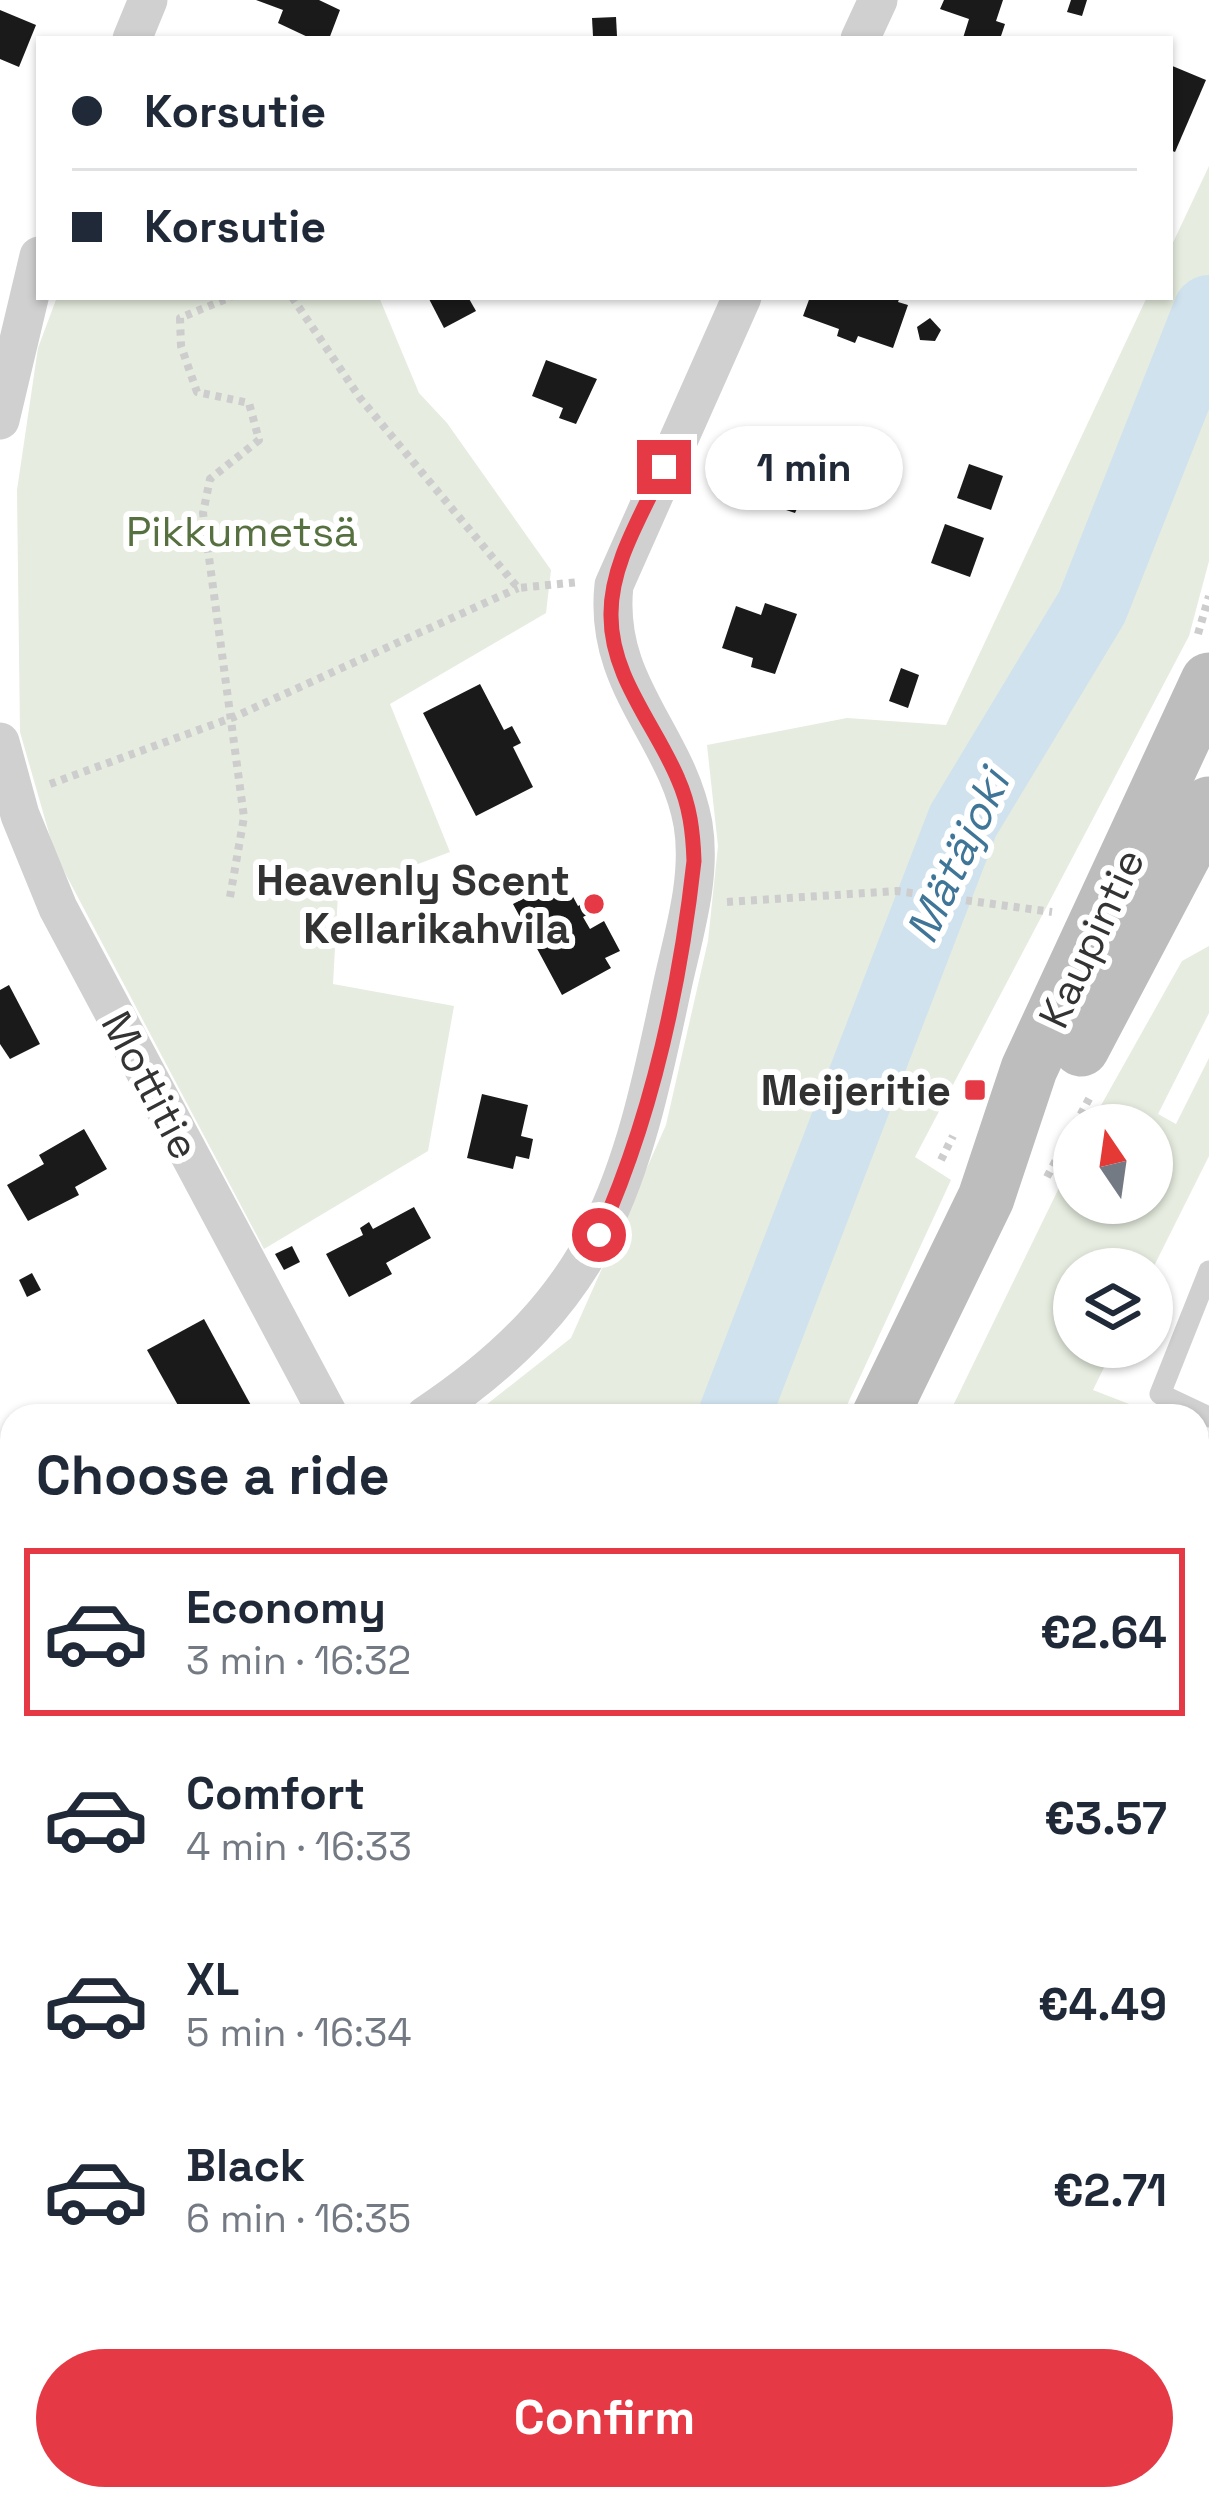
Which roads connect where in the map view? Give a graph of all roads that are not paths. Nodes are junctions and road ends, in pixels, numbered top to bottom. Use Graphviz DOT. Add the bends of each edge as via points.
graph roads {
  1 [pos="148,0"];
  2 [pos="878,0"];
  3 [pos="133,36"];
  4 [pos="861,36"];
  5 [pos="36,269"];
  6 [pos="741,300"];
  7 [pos="0,420"];
  8 [pos="1209,681"];
  9 [pos="0,742"];
  10 [pos="1209,805"];
  11 [pos="1175,861"];
  12 [pos="1209,1270"];
  13 [pos="323,1404"];
  14 [pos="443,1404"];
  15 [pos="886,1404"];
  16 [pos="1181,1404"];
  1 -- 3 [label="street"];
  2 -- 4 [label="street"];
  5 -- 7 [label="street"];
  6 -- 14 [label="street" via="614,585 610,617 634,697 693,824 690,903 647,1105 599,1235 527,1338"];
  8 -- 11 [label="main road, Kaupintie"];
  9 -- 13 [label="street, Mottitie" via="58,908"];
  10 -- 11 [label="main road, Kaupintie"];
  11 -- 15 [label="main road, Kaupintie" via="1061,1085 986,1198"];
  12 -- 16 [label="lane" via="1160,1394"];
}
